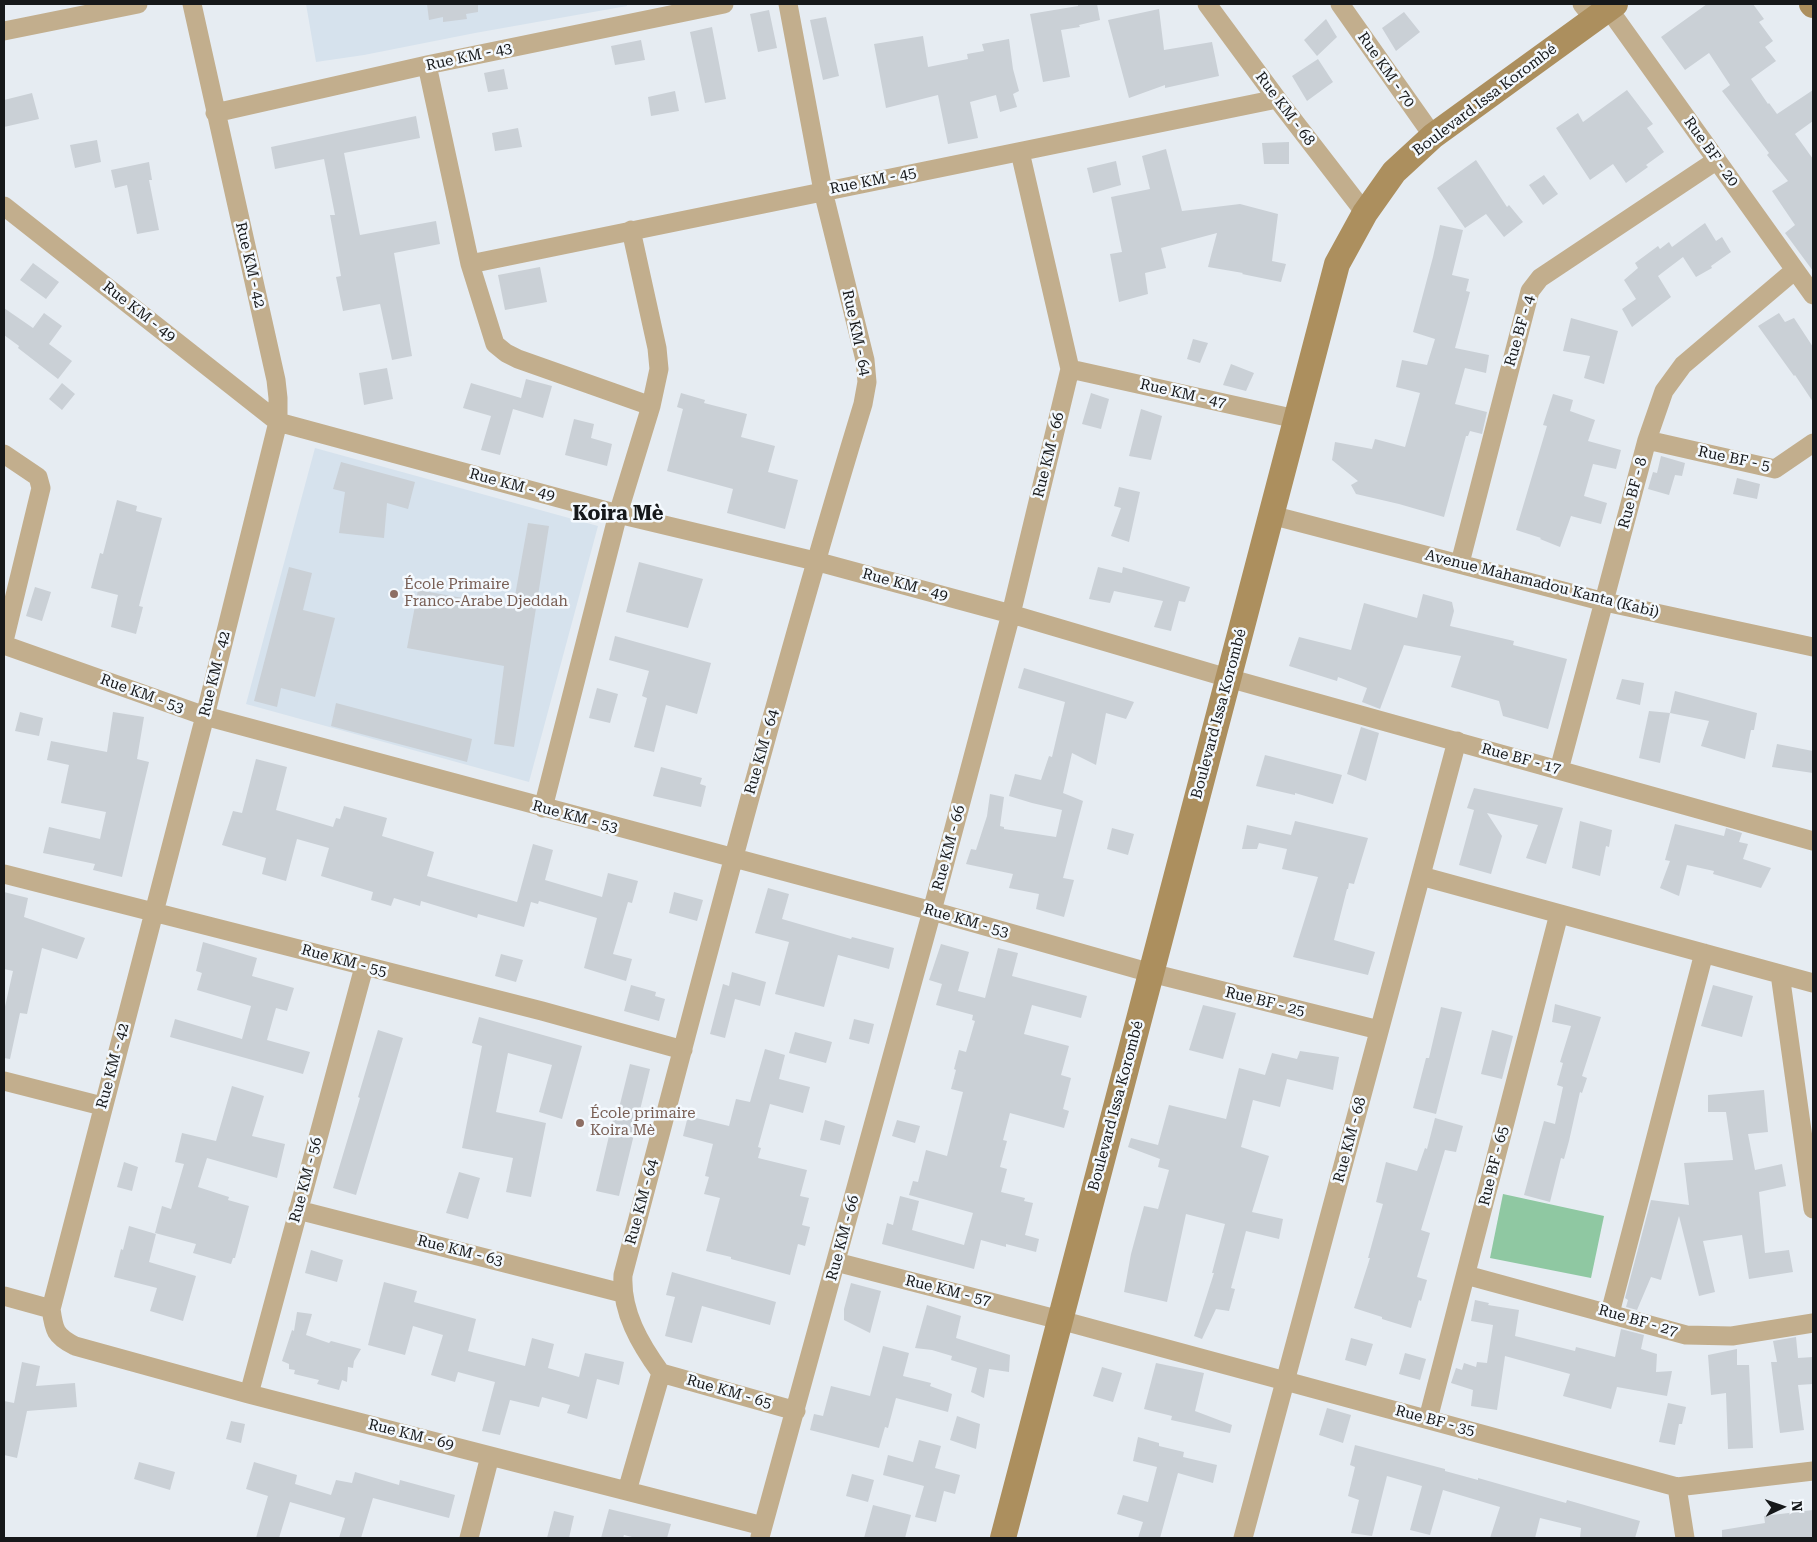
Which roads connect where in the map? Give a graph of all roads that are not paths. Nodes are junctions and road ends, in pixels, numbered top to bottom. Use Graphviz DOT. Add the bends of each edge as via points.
graph roads {
  1 [pos="138,4"];
  2 [pos="192,4"];
  3 [pos="724,4"];
  4 [pos="788,4"];
  5 [pos="1207,4"];
  6 [pos="1340,4"];
  7 [pos="1600,9"];
  8 [pos="649,11"];
  9 [pos="4,31"];
  10 [pos="427,66"];
  11 [pos="1278,99"];
  12 [pos="215,113"];
  13 [pos="1433,136"];
  14 [pos="1020,152"];
  15 [pos="1716,160"];
  16 [pos="823,191"];
  17 [pos="4,206"];
  18 [pos="1365,213"];
  19 [pos="631,230"];
  20 [pos="470,264"];
  21 [pos="1795,270"];
  22 [pos="1813,295"];
  23 [pos="1070,369"];
  24 [pos="651,406"];
  25 [pos="1296,419"];
  26 [pos="278,422"];
  27 [pos="1647,440"];
  28 [pos="1813,443"];
  29 [pos="4,454"];
  30 [pos="618,514"];
  31 [pos="1271,515"];
  32 [pos="815,561"];
  33 [pos="1460,563"];
  34 [pos="1605,602"];
  35 [pos="1011,614"];
  36 [pos="4,641"];
  37 [pos="4,645"];
  38 [pos="1813,647"];
  39 [pos="1228,678"];
  40 [pos="205,716"];
  41 [pos="1457,742"];
  42 [pos="1559,770"];
  43 [pos="543,808"];
  44 [pos="1813,841"];
  45 [pos="732,859"];
  46 [pos="4,874"];
  47 [pos="1420,876"];
  48 [pos="932,911"];
  49 [pos="153,913"];
  50 [pos="1559,914"];
  51 [pos="1704,953"];
  52 [pos="364,967"];
  53 [pos="1151,973"];
  54 [pos="1780,974"];
  55 [pos="1813,983"];
  56 [pos="1379,1030"];
  57 [pos="683,1050"];
  58 [pos="4,1081"];
  59 [pos="102,1106"];
  60 [pos="1813,1209"];
  61 [pos="298,1210"];
  62 [pos="836,1262"];
  63 [pos="1466,1275"];
  64 [pos="622,1293"];
  65 [pos="4,1296"];
  66 [pos="51,1309"];
  67 [pos="1610,1313"];
  68 [pos="1060,1320"];
  69 [pos="1813,1323"];
  70 [pos="61,1339"];
  71 [pos="661,1373"];
  72 [pos="1285,1381"];
  73 [pos="249,1394"];
  74 [pos="796,1411"];
  75 [pos="1428,1419"];
  76 [pos="490,1456"];
  77 [pos="1813,1471"];
  78 [pos="1678,1487"];
  79 [pos="627,1491"];
  80 [pos="762,1532"];
  81 [pos="1249,1537"];
  82 [pos="469,1538"];
  83 [pos="1003,1538"];
  84 [pos="1685,1538"];
  1 -- 9 [label="street"];
  2 -- 12 [label="street, Rue KM - 42"];
  3 -- 8 [label="street, Rue KM - 43"];
  4 -- 16 [label="street, Rue KM - 64"];
  5 -- 11 [label="street, Rue KM - 68"];
  6 -- 13 [label="street, Rue KM - 70"];
  7 -- 13 [label="street, Boulevard Issa Korombé"];
  7 -- 15 [label="street, Rue BF - 20"];
  8 -- 10 [label="street, Rue KM - 43"];
  10 -- 12 [label="street, Rue KM - 43"];
  10 -- 20 [label="street"];
  11 -- 14 [label="street, Rue KM - 45"];
  11 -- 18 [label="street, Rue KM - 68"];
  12 -- 26 [label="street, Rue KM - 42" via="276,380"];
  13 -- 18 [label="street, Boulevard Issa Korombé" via="1394,172"];
  14 -- 16 [label="street, Rue KM - 45"];
  14 -- 23 [label="street, Rue KM - 66"];
  15 -- 21 [label="street, Rue BF - 20"];
  15 -- 33 [label="street, Rue BF - 4" via="1540,278 1530,291"];
  16 -- 19 [label="street, Rue KM - 45"];
  16 -- 32 [label="street, Rue KM - 64" via="865,360 867,382"];
  17 -- 26 [label="street, Rue KM - 49"];
  18 -- 25 [label="street, Boulevard Issa Korombé" via="1337,264"];
  19 -- 20 [label="street, Rue KM - 45"];
  19 -- 24 [label="street" via="657,348 658,369"];
  20 -- 24 [label="street" via="495,344 501,349 518,359"];
  21 -- 22 [label="street, Rue BF - 20"];
  21 -- 27 [label="street, Rue BF - 8" via="1683,365 1664,391"];
  23 -- 25 [label="street, Rue KM - 47"];
  23 -- 35 [label="street, Rue KM - 66"];
  24 -- 30 [label="street"];
  25 -- 31 [label="street, Boulevard Issa Korombé"];
  26 -- 30 [label="street, Rue KM - 49"];
  26 -- 40 [label="street, Rue KM - 42"];
  27 -- 28 [label="street, Rue BF - 5" via="1775,469"];
  27 -- 34 [label="street, Rue BF - 8"];
  29 -- 36 [label="street" via="38,477 41,488"];
  30 -- 32 [label="street, Rue KM - 49"];
  30 -- 43 [label="street"];
  31 -- 33 [label="street, Avenue Mahamadou Kanta (Kabi)"];
  31 -- 39 [label="street, Boulevard Issa Korombé"];
  32 -- 35 [label="street, Rue KM - 49"];
  32 -- 45 [label="street, Rue KM - 64"];
  33 -- 34 [label="street, Avenue Mahamadou Kanta (Kabi)"];
  34 -- 38 [label="street, Avenue Mahamadou Kanta (Kabi)"];
  34 -- 42 [label="street, Rue BF - 8"];
  35 -- 39 [label="street, Rue KM - 49"];
  35 -- 48 [label="street, Rue KM - 66"];
  37 -- 40 [label="street, Rue KM - 53"];
  39 -- 41 [label="street, Rue BF - 17"];
  39 -- 53 [label="street, Boulevard Issa Korombé"];
  40 -- 43 [label="street, Rue KM - 53"];
  40 -- 49 [label="street, Rue KM - 42"];
  41 -- 42 [label="street, Rue BF - 17"];
  41 -- 47 [label="street, Rue KM - 68"];
  42 -- 44 [label="street, Rue BF - 17"];
  43 -- 45 [label="street, Rue KM - 53"];
  45 -- 48 [label="street, Rue KM - 53"];
  45 -- 57 [label="street, Rue KM - 64"];
  46 -- 49 [label="street, Rue KM - 55"];
  47 -- 50 [label="street"];
  47 -- 56 [label="street, Rue KM - 68"];
  48 -- 53 [label="street, Rue KM - 53"];
  48 -- 62 [label="street, Rue KM - 66"];
  49 -- 52 [label="street, Rue KM - 55"];
  49 -- 59 [label="street, Rue KM - 42"];
  50 -- 51 [label="street"];
  50 -- 63 [label="street, Rue BF - 65"];
  51 -- 54 [label="street"];
  51 -- 67 [label="street"];
  52 -- 57 [label="street, Rue KM - 55"];
  52 -- 61 [label="street, Rue KM - 56"];
  53 -- 56 [label="street, Rue BF - 25"];
  53 -- 68 [label="street, Boulevard Issa Korombé"];
  54 -- 55 [label="street"];
  54 -- 60 [label="street"];
  56 -- 72 [label="street, Rue KM - 68"];
  57 -- 64 [label="street, Rue KM - 64" via="623,1275"];
  58 -- 59 [label="street"];
  59 -- 66 [label="street, Rue KM - 42"];
  61 -- 64 [label="street, Rue KM - 63"];
  61 -- 73 [label="street, Rue KM - 56"];
  62 -- 68 [label="street, Rue KM - 57"];
  62 -- 74 [label="street, Rue KM - 66"];
  63 -- 67 [label="street, Rue BF - 27"];
  63 -- 75 [label="street, Rue BF - 65"];
  64 -- 71 [label="street, Rue KM - 64" via="633,1328"];
  65 -- 66 [label="street"];
  66 -- 70 [label="street, Rue KM - 42" via="55,1331"];
  67 -- 69 [label="street, Rue BF - 27" via="1686,1335 1732,1336"];
  68 -- 72 [label="street, Rue BF - 35"];
  68 -- 83 [label="street, Boulevard Issa Korombé"];
  70 -- 73 [label="street, Rue KM - 69" via="75,1346"];
  71 -- 74 [label="street, Rue KM - 65"];
  71 -- 79 [label="street"];
  72 -- 75 [label="street, Rue BF - 35"];
  72 -- 81 [label="street, Rue KM - 68"];
  73 -- 76 [label="street, Rue KM - 69"];
  74 -- 80 [label="street, Rue KM - 66"];
  75 -- 78 [label="street, Rue BF - 35"];
  76 -- 79 [label="street, Rue KM - 69"];
  76 -- 82 [label="street"];
  77 -- 78 [label="street, Rue BF - 35"];
  78 -- 84 [label="street"];
  79 -- 80 [label="street, Rue KM - 69"];
}
